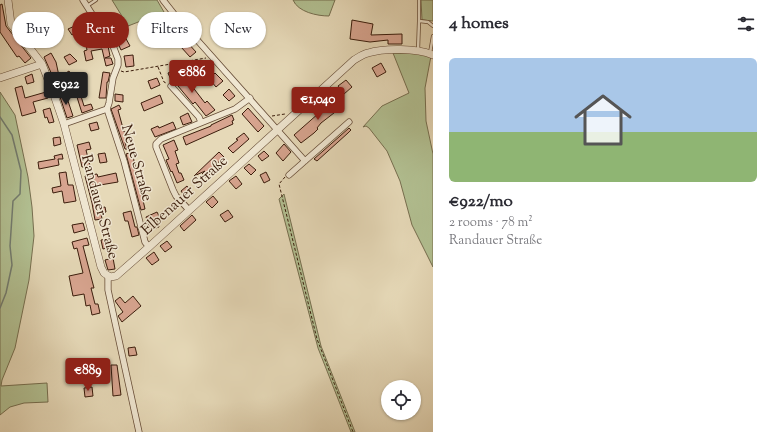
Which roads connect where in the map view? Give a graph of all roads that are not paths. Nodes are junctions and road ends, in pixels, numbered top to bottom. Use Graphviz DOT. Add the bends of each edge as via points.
graph roads {
  1 [pos="8,0"];
  2 [pos="83,0"];
  3 [pos="96,0"];
  4 [pos="163,0"];
  5 [pos="419,0"];
  6 [pos="86,6"];
  7 [pos="419,21"];
  8 [pos="433,26"];
  9 [pos="433,36"];
  10 [pos="418,51"];
  11 [pos="431,54"];
  12 [pos="42,64"];
  13 [pos="0,78"];
  14 [pos="171,86"];
  15 [pos="250,98"];
  16 [pos="106,109"];
  17 [pos="201,122"];
  18 [pos="349,122"];
  19 [pos="64,124"];
  20 [pos="278,130"];
  21 [pos="305,160"];
  22 [pos="289,175"];
  23 [pos="189,210"];
  24 [pos="149,247"];
  25 [pos="108,276"];
  26 [pos="139,432"];
  1 -- 12 [label="street, Randauer Straße" via="11,24"];
  2 -- 6 [label="street, Neue Straße"];
  3 -- 6 [label="lane"];
  4 -- 15 [label="street"];
  5 -- 7 [label="lane"];
  6 -- 16 [label="street, Neue Straße" via="113,43 118,59"];
  7 -- 8 [label="lane" via="428,22"];
  7 -- 10 [label="lane"];
  9 -- 11 [label="lane"];
  10 -- 11 [label="street, Elbenauer Straße"];
  10 -- 20 [label="street, Elbenauer Straße" via="380,51 354,60"];
  12 -- 13 [label="street"];
  12 -- 19 [label="street, Randauer Straße"];
  14 -- 17 [label="street"];
  15 -- 17 [label="street" via="240,106"];
  15 -- 20 [label="street"];
  16 -- 19 [label="street, Neue Straße"];
  16 -- 24 [label="street, Neue Straße" via="125,166 145,242"];
  17 -- 23 [label="street" via="161,139 156,144 176,196"];
  18 -- 21 [label="street"];
  19 -- 25 [label="street, Randauer Straße" via="102,267"];
  20 -- 21 [label="street"];
  20 -- 23 [label="street, Elbenauer Straße"];
  21 -- 22 [label="street"];
  23 -- 24 [label="street, Elbenauer Straße"];
  24 -- 25 [label="street, Elbenauer Straße" via="116,276"];
  25 -- 26 [label="street, Randauer Straße" via="108,290"];
}
